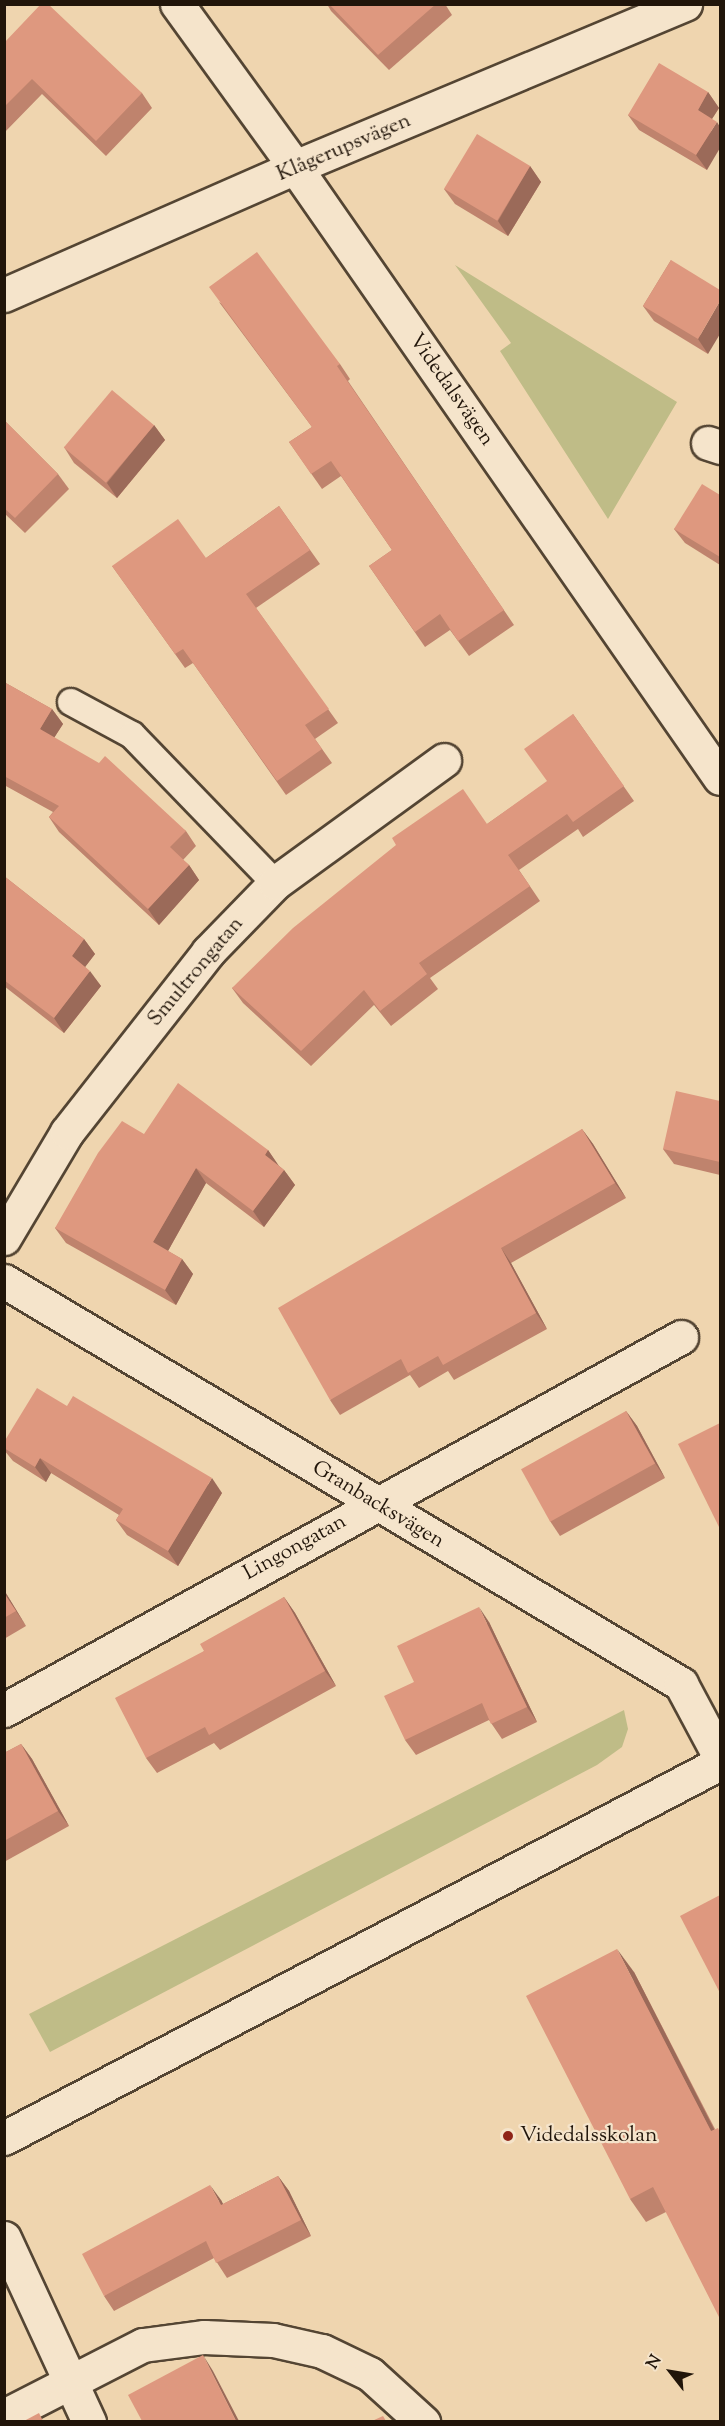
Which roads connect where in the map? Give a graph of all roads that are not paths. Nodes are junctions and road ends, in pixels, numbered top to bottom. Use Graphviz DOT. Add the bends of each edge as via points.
graph roads {
  1 [pos="177,4"];
  2 [pos="685,4"];
  3 [pos="295,167"];
  4 [pos="4,295"];
  5 [pos="71,702"];
  6 [pos="444,760"];
  7 [pos="720,778"];
  8 [pos="275,883"];
  9 [pos="4,1238"];
  10 [pos="4,1281"];
  11 [pos="681,1337"];
  12 [pos="374,1504"];
  13 [pos="4,1710"];
  14 [pos="720,1757"];
  15 [pos="720,1763"];
  16 [pos="4,2138"];
  17 [pos="4,2238"];
  18 [pos="71,2380"];
  19 [pos="4,2416"];
  20 [pos="89,2421"];
  21 [pos="423,2421"];
  1 -- 3 [label="street, Videdalsvägen"];
  2 -- 3 [label="street, Klågerupsvägen"];
  3 -- 4 [label="street, Klågerupsvägen"];
  3 -- 7 [label="street, Videdalsvägen"];
  5 -- 8 [label="lane" via="132,735"];
  6 -- 8 [label="street, Smultrongatan"];
  8 -- 9 [label="street, Smultrongatan" via="208,952 67,1132"];
  10 -- 12 [label="street, Granbacksvägen"];
  11 -- 12 [label="street, Lingongatan"];
  12 -- 13 [label="street, Lingongatan"];
  12 -- 14 [label="street, Granbacksvägen" via="681,1684"];
  15 -- 16 [label="street"];
  17 -- 18 [label="street"];
  18 -- 19 [label="street"];
  18 -- 20 [label="street"];
  18 -- 21 [label="street" via="143,2345 204,2337 273,2340 322,2351 370,2374"];
}
